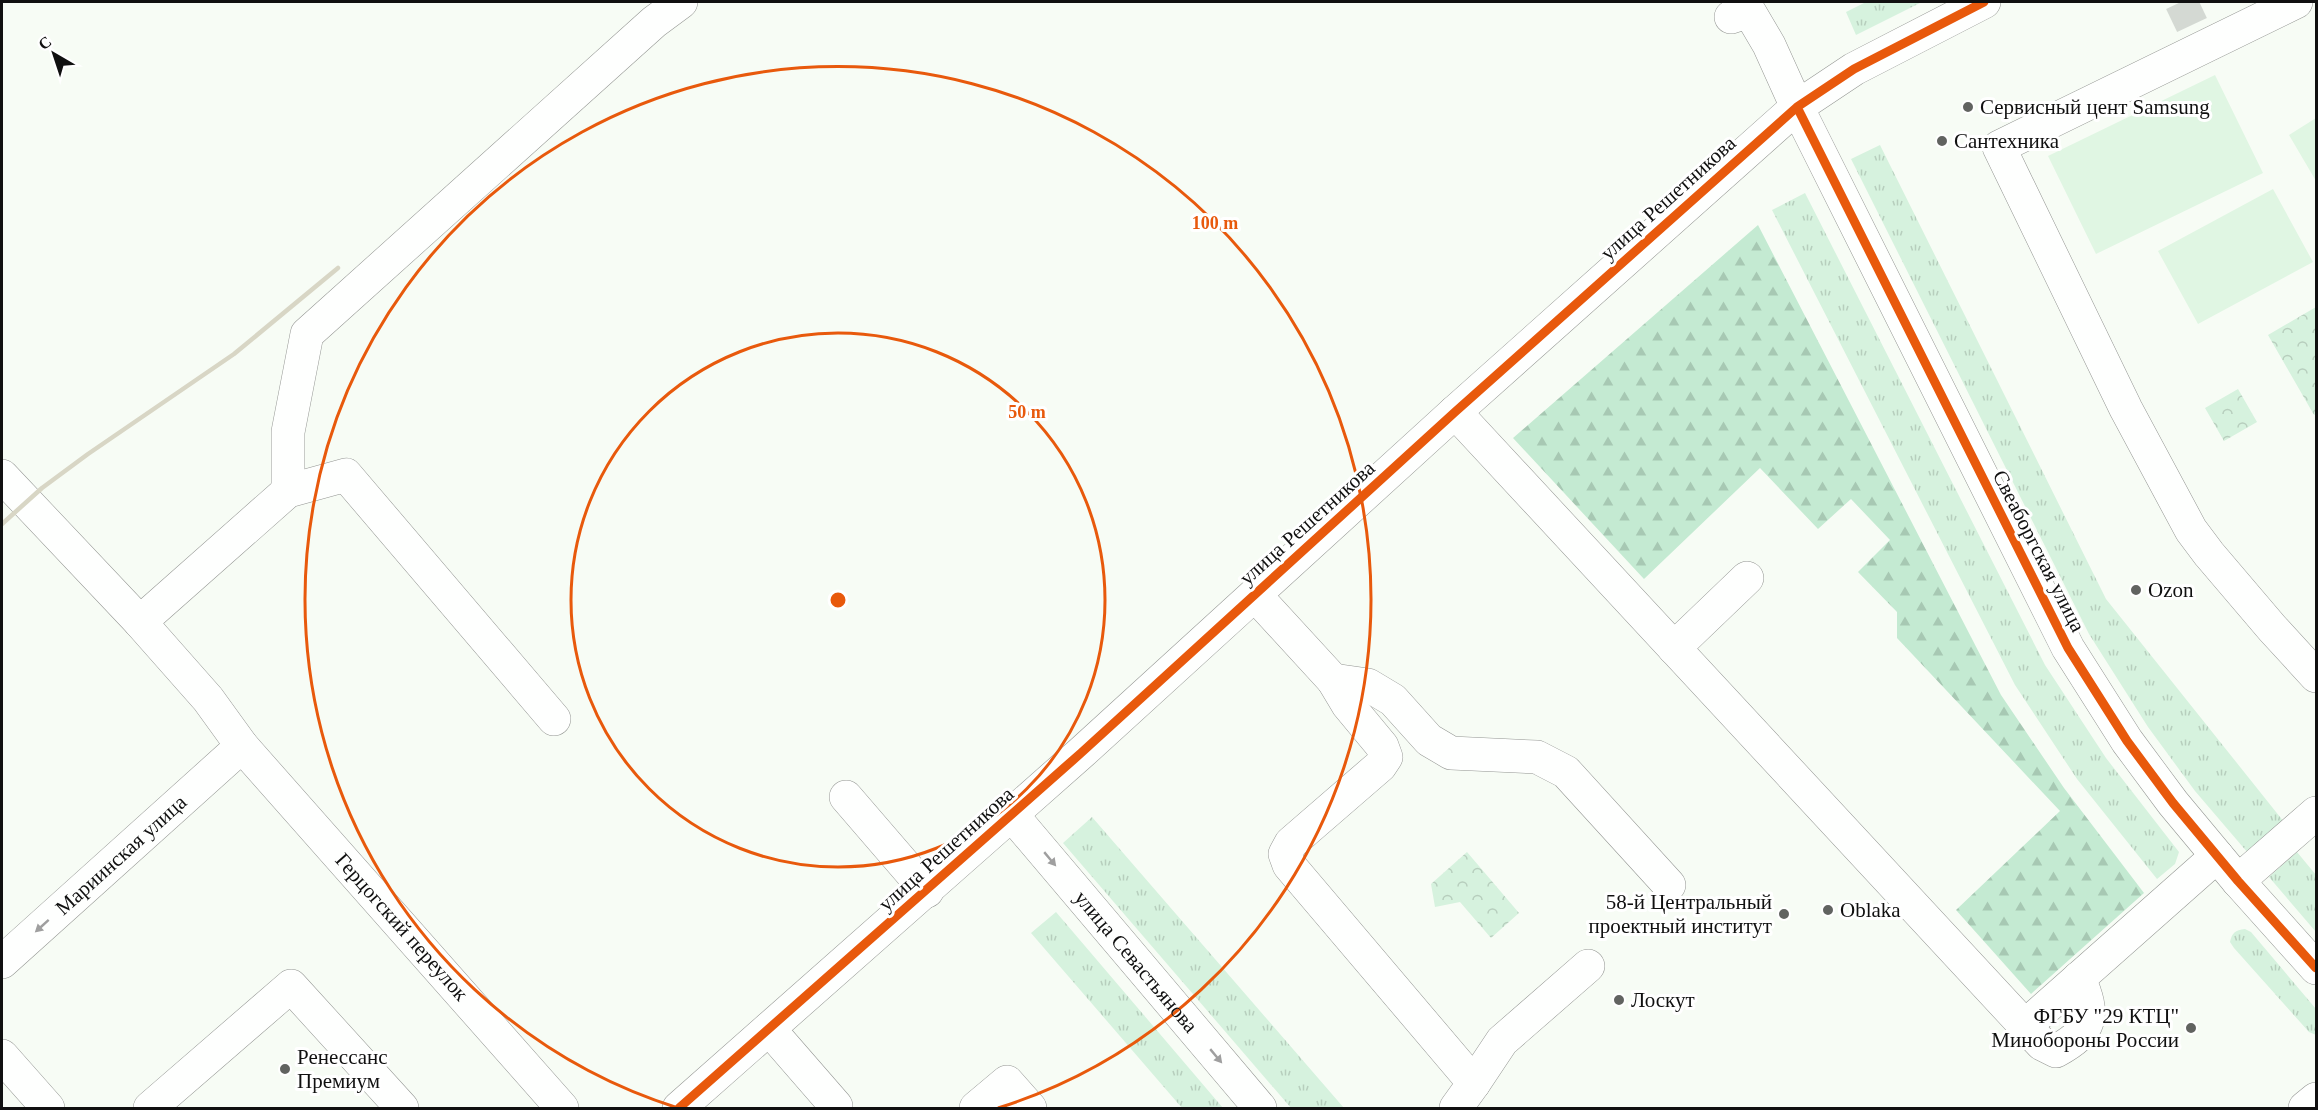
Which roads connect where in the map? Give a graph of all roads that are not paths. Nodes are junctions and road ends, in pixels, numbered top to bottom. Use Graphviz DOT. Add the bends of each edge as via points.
graph roads {
  1 [pos="681,2"];
  2 [pos="1984,2"];
  3 [pos="2296,2"];
  4 [pos="1731,16"];
  5 [pos="1797,107"];
  6 [pos="1455,412"];
  7 [pos="2,476"];
  8 [pos="288,491"];
  9 [pos="1747,578"];
  10 [pos="1254,595"];
  11 [pos="140,622"];
  12 [pos="1674,648"];
  13 [pos="2316,676"];
  14 [pos="1333,680"];
  15 [pos="554,719"];
  16 [pos="242,746"];
  17 [pos="846,797"];
  18 [pos="2316,813"];
  19 [pos="1012,815"];
  20 [pos="2217,856"];
  21 [pos="2238,881"];
  22 [pos="1669,885"];
  23 [pos="927,891"];
  24 [pos="2,962"];
  25 [pos="1588,966"];
  26 [pos="2316,968"];
  27 [pos="2079,978"];
  28 [pos="2025,1026"];
  29 [pos="769,1029"];
  30 [pos="2,1056"];
  31 [pos="1465,1096"];
  32 [pos="2316,1099"];
  33 [pos="836,1106"];
  34 [pos="48,1108"];
  35 [pos="150,1108"];
  36 [pos="402,1108"];
  37 [pos="562,1108"];
  38 [pos="679,1108"];
  39 [pos="976,1108"];
  40 [pos="1030,1108"];
  41 [pos="1260,1108"];
  42 [pos="2305,1108"];
  1 -- 8 [label="street" via="307,334 288,432"];
  2 -- 5 [label="street, улица Решетникова" via="1854,69"];
  3 -- 13 [label="street" via="2198,36 1999,147 2126,409 2191,530"];
  4 -- 5 [label="street, Свеаборгская улица" via="1749,11"];
  5 -- 6 [label="street, улица Решетникова"];
  5 -- 20 [label="street, Свеаборгская улица" via="2068,648 2127,741"];
  6 -- 10 [label="street, улица Решетникова"];
  6 -- 12 [label="street"];
  7 -- 11 [label="street, Герцогский переулок"];
  8 -- 11 [label="street"];
  8 -- 15 [label="street" via="346,476"];
  9 -- 12 [label="street"];
  10 -- 14 [label="street"];
  10 -- 19 [label="street, улица Решетникова"];
  11 -- 16 [label="street, Герцогский переулок" via="208,699"];
  12 -- 28 [label="street"];
  14 -- 22 [label="street" via="1368,685 1393,700 1428,740 1451,753 1537,757 1566,772"];
  14 -- 31 [label="street" via="1386,757 1291,843 1285,854 1289,865"];
  16 -- 24 [label="street, Мариинская улица, one-way"];
  16 -- 37 [label="street, Герцогский переулок"];
  17 -- 23 [label="street"];
  18 -- 21 [label="street"];
  19 -- 23 [label="street, улица Решетникова"];
  19 -- 41 [label="street, улица Севастьянова, one-way"];
  20 -- 21 [label="street, Свеаборгская улица"];
  20 -- 27 [label="street"];
  21 -- 26 [label="street, Свеаборгская улица"];
  23 -- 29 [label="street, улица Решетникова"];
  25 -- 31 [label="street" via="1502,1041"];
  27 -- 28 [label="street"];
  27 -- 28 [label="street" via="2090,1009 2086,1026 2074,1041 2056,1051 2042,1044"];
  29 -- 33 [label="street"];
  29 -- 38 [label="street, улица Решетникова"];
  30 -- 34 [label="street"];
  32 -- 42 [label="street"];
  35 -- 36 [label="street" via="291,986"];
  39 -- 40 [label="street" via="1006,1082"];
}
